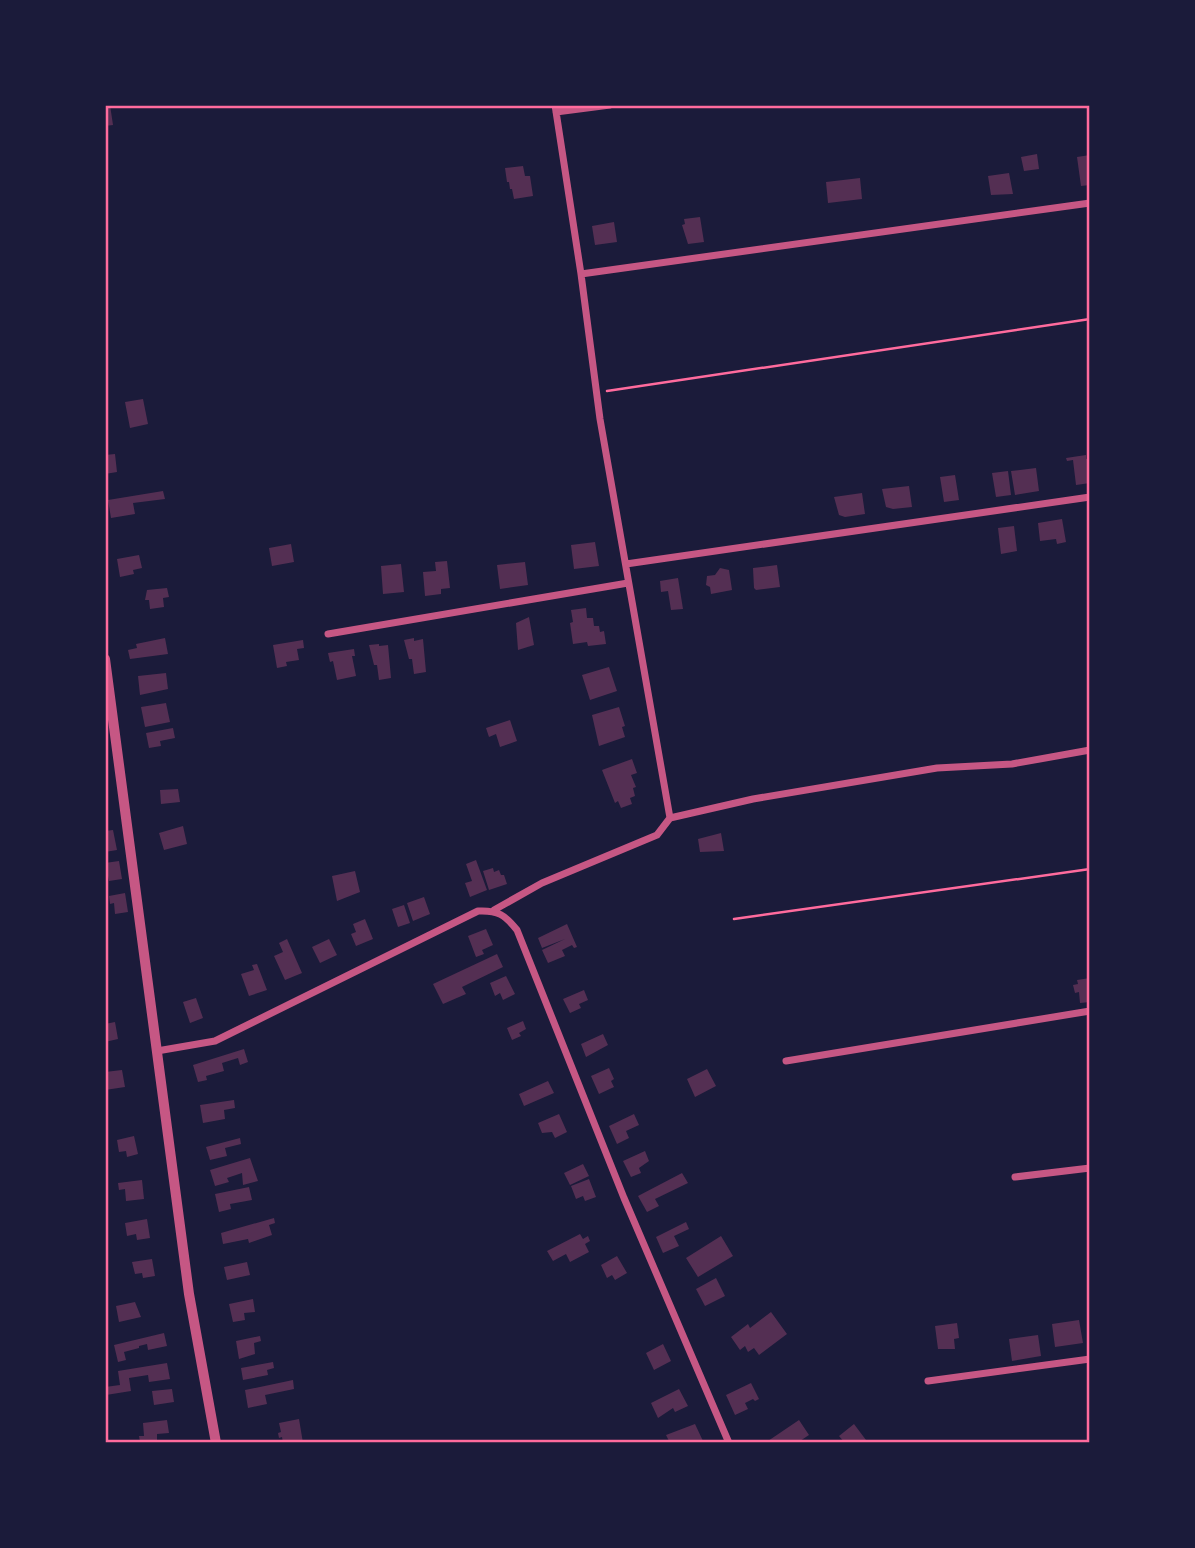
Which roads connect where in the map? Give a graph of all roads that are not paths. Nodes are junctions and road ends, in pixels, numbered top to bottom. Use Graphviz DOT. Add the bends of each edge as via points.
graph roads {
  1 [pos="610,105"];
  2 [pos="556,109"];
  3 [pos="1090,203"];
  4 [pos="581,274"];
  5 [pos="1090,497"];
  6 [pos="626,564"];
  7 [pos="628,583"];
  8 [pos="328,634"];
  9 [pos="105,664"];
  10 [pos="1090,750"];
  11 [pos="670,818"];
  12 [pos="494,910"];
  13 [pos="1090,1011"];
  14 [pos="157,1051"];
  15 [pos="786,1061"];
  16 [pos="1090,1168"];
  17 [pos="1016,1177"];
  18 [pos="1090,1359"];
  19 [pos="928,1381"];
  20 [pos="216,1443"];
  21 [pos="729,1443"];
  1 -- 2 [label="street"];
  2 -- 4 [label="street"];
  3 -- 4 [label="street"];
  4 -- 6 [label="street"];
  5 -- 6 [label="street"];
  6 -- 7 [label="street"];
  7 -- 8 [label="street"];
  7 -- 11 [label="street"];
  9 -- 14 [label="street"];
  10 -- 11 [label="street" via="1012,764 924,770"];
  11 -- 12 [label="street" via="657,835 542,883"];
  12 -- 14 [label="street" via="478,911 215,1041"];
  12 -- 21 [label="street" via="517,930"];
  13 -- 15 [label="street"];
  14 -- 20 [label="street" via="189,1294"];
  16 -- 17 [label="street"];
  18 -- 19 [label="street"];
}
